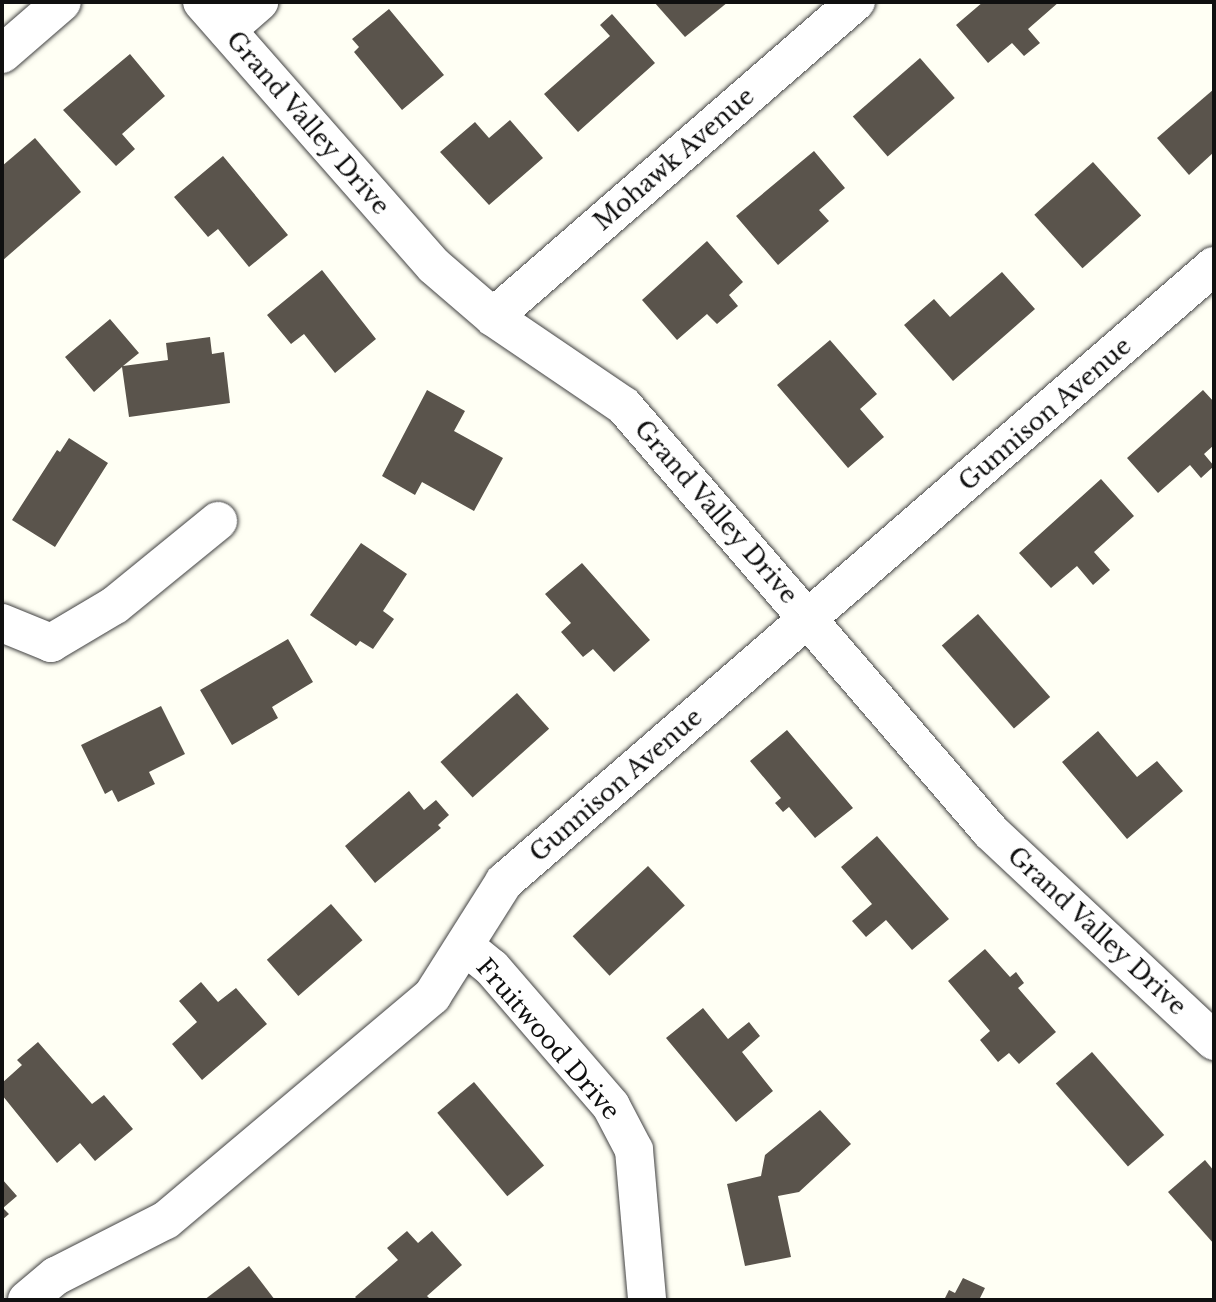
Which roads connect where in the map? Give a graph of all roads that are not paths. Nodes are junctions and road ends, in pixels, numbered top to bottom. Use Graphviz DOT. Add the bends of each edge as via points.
graph roads {
  1 [pos="62,2"];
  2 [pos="202,2"];
  3 [pos="259,2"];
  4 [pos="856,2"];
  5 [pos="227,30"];
  6 [pos="2,54"];
  7 [pos="1214,266"];
  8 [pos="493,317"];
  9 [pos="218,521"];
  10 [pos="809,618"];
  11 [pos="2,623"];
  12 [pos="466,947"];
  13 [pos="1214,1041"];
  14 [pos="27,1300"];
  15 [pos="647,1300"];
  1 -- 6 [label="street"];
  2 -- 5 [label="street, Grand Valley Drive"];
  3 -- 5 [label="street"];
  4 -- 8 [label="street, Mohawk Avenue"];
  5 -- 8 [label="street, Grand Valley Drive" via="433,266"];
  7 -- 10 [label="street, Gunnison Avenue"];
  8 -- 10 [label="street, Grand Valley Drive" via="624,406"];
  9 -- 11 [label="street" via="115,605 51,643"];
  10 -- 12 [label="street, Gunnison Avenue" via="504,881"];
  10 -- 13 [label="street, Grand Valley Drive" via="991,832"];
  12 -- 14 [label="street, Gunnison Avenue" via="432,996 166,1220 56,1276"];
  12 -- 15 [label="street, Fruitwood Drive" via="492,968 611,1106 634,1150"];
}
